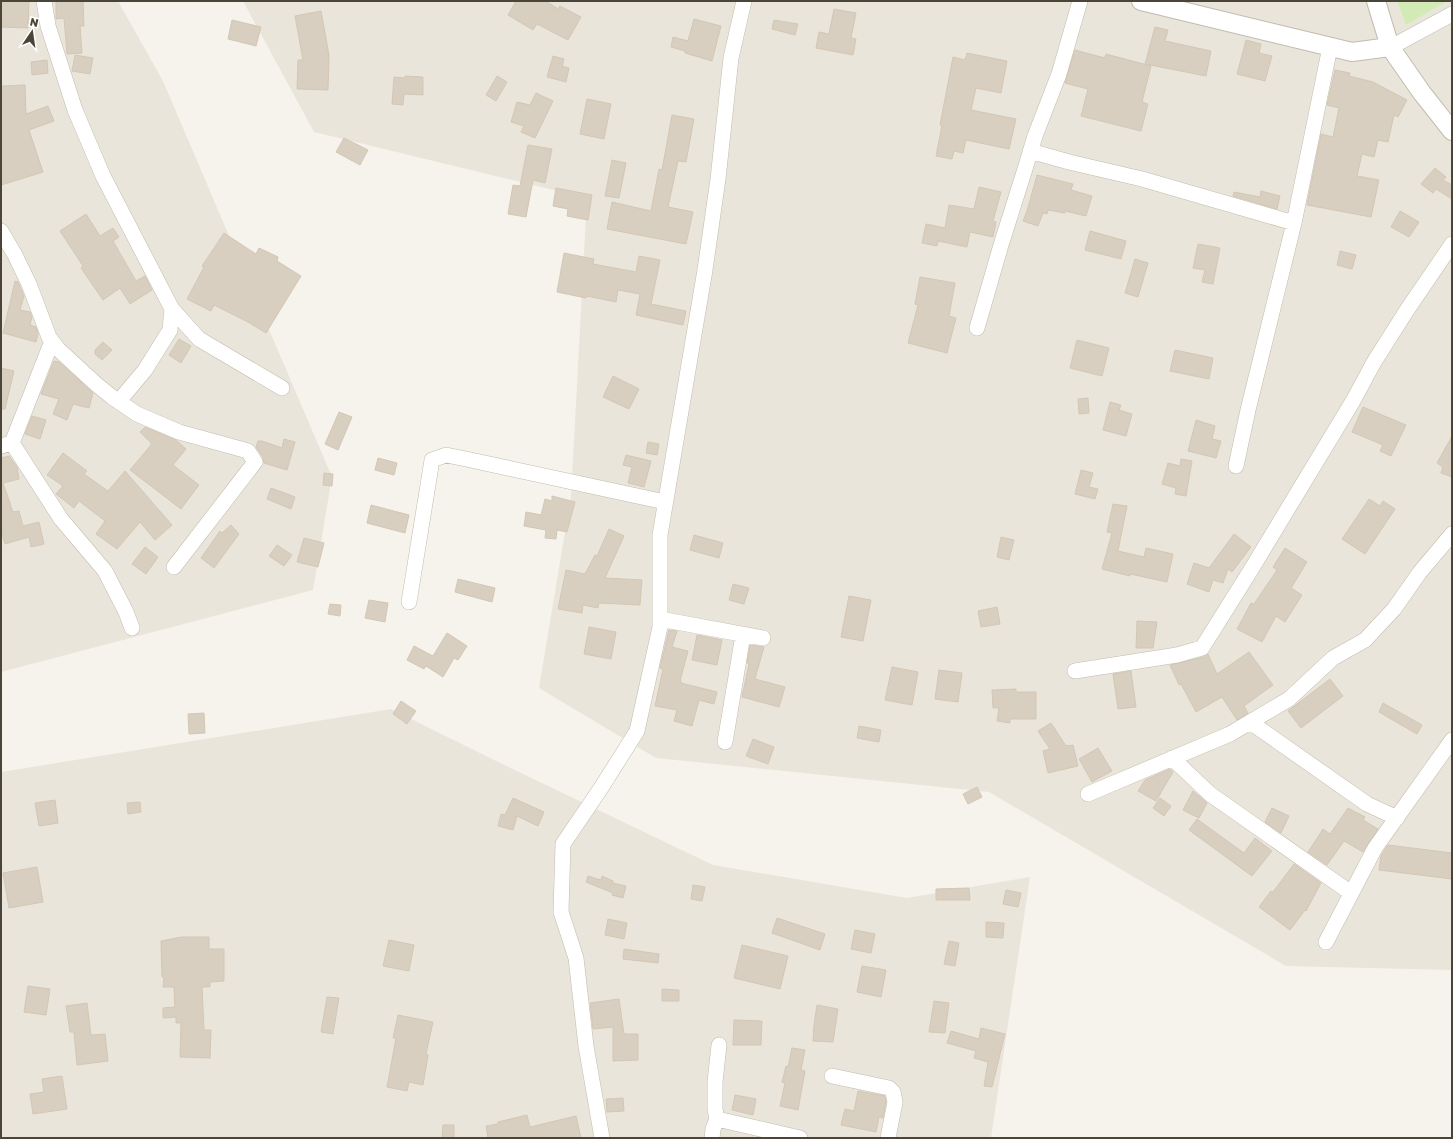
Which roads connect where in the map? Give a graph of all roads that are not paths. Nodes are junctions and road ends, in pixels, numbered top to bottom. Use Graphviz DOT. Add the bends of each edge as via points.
graph roads {
  1 [pos="44,1"];
  2 [pos="744,1"];
  3 [pos="1080,1"];
  4 [pos="1141,1"];
  5 [pos="1376,1"];
  6 [pos="1452,14"];
  7 [pos="1330,47"];
  8 [pos="1390,47"];
  9 [pos="1452,131"];
  10 [pos="1030,151"];
  11 [pos="1294,223"];
  12 [pos="1,231"];
  13 [pos="1452,244"];
  14 [pos="172,309"];
  15 [pos="977,328"];
  16 [pos="52,342"];
  17 [pos="282,388"];
  18 [pos="119,401"];
  19 [pos="6,444"];
  20 [pos="1236,466"];
  21 [pos="666,502"];
  22 [pos="1452,534"];
  23 [pos="174,567"];
  24 [pos="409,602"];
  25 [pos="660,619"];
  26 [pos="132,628"];
  27 [pos="743,635"];
  28 [pos="763,638"];
  29 [pos="1075,671"];
  30 [pos="1250,722"];
  31 [pos="1452,740"];
  32 [pos="725,742"];
  33 [pos="1172,758"];
  34 [pos="1088,794"];
  35 [pos="1397,818"];
  36 [pos="1351,893"];
  37 [pos="1326,942"];
  38 [pos="719,1045"];
  39 [pos="832,1076"];
  40 [pos="717,1119"];
  41 [pos="602,1138"];
  42 [pos="712,1138"];
  43 [pos="800,1138"];
  44 [pos="888,1138"];
  1 -- 14 [label="street" via="48,26 75,110 103,176"];
  2 -- 21 [label="street" via="731,58 716,194"];
  3 -- 10 [label="street" via="1059,74"];
  4 -- 7 [label="street"];
  5 -- 8 [label="street"];
  6 -- 8 [label="street"];
  7 -- 8 [label="street" via="1352,52"];
  7 -- 11 [label="street"];
  8 -- 9 [label="street"];
  10 -- 11 [label="street" via="1142,179"];
  10 -- 15 [label="street"];
  11 -- 20 [label="street"];
  12 -- 16 [label="street" via="29,284"];
  13 -- 29 [label="street" via="1402,316 1202,648 1177,655"];
  14 -- 17 [label="street" via="199,339"];
  14 -- 18 [label="street" via="170,330 145,370"];
  16 -- 18 [label="street" via="96,384"];
  16 -- 19 [label="street"];
  18 -- 23 [label="street" via="137,414 179,432 248,450 255,462"];
  19 -- 26 [label="street" via="61,519 104,571"];
  21 -- 24 [label="street" via="453,456 446,455 432,460"];
  21 -- 25 [label="street" via="660,535"];
  22 -- 30 [label="street" via="1420,572 1394,609 1365,640 1333,658 1289,699"];
  25 -- 27 [label="street"];
  25 -- 41 [label="street" via="637,731 563,844 562,912 576,958 586,1046"];
  27 -- 28 [label="street"];
  27 -- 32 [label="street"];
  30 -- 33 [label="street" via="1230,734"];
  30 -- 35 [label="street" via="1367,804"];
  31 -- 35 [label="street"];
  33 -- 34 [label="street"];
  33 -- 36 [label="street" via="1210,794"];
  35 -- 36 [label="street" via="1374,848"];
  36 -- 37 [label="street"];
  38 -- 40 [label="street" via="715,1082"];
  39 -- 44 [label="street" via="889,1088 893,1092 895,1102"];
  40 -- 42 [label="street"];
  40 -- 43 [label="street"];
}
